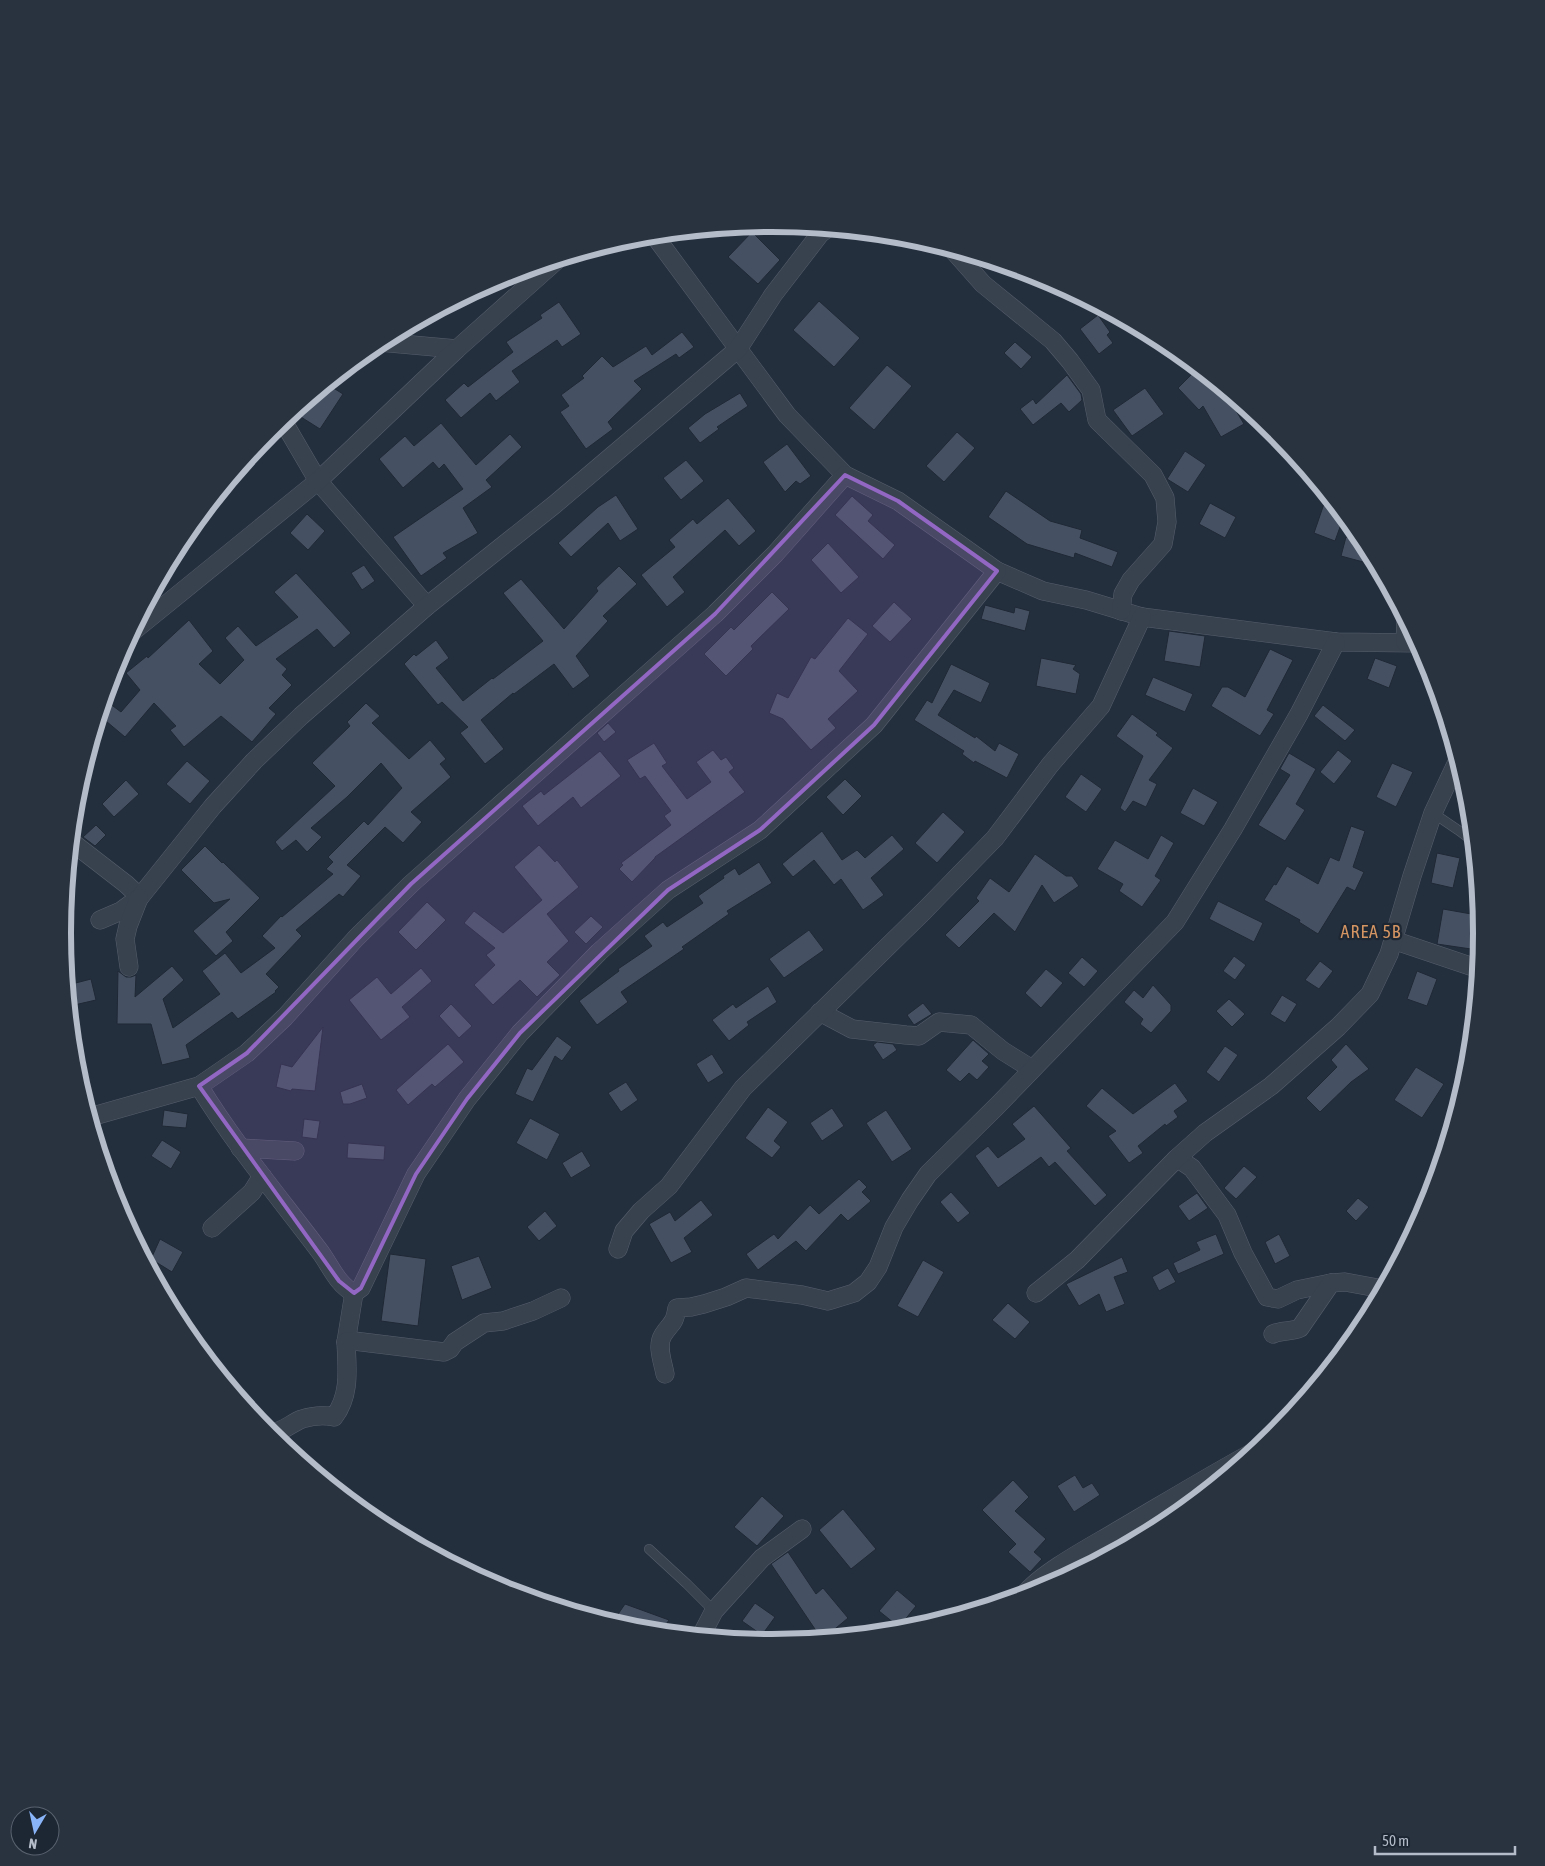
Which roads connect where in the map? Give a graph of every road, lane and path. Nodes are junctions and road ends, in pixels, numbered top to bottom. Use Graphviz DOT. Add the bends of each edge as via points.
graph roads {
  1 [pos="821,233"];
  2 [pos="659,241"];
  3 [pos="960,258"];
  4 [pos="547,269"];
  5 [pos="394,343"];
  6 [pos="456,349"];
  7 [pos="738,349"];
  8 [pos="287,428"];
  9 [pos="845,475"];
  10 [pos="318,481"];
  11 [pos="996,571"];
  12 [pos="427,606"];
  13 [pos="1121,611"];
  14 [pos="1142,617"];
  15 [pos="144,623"];
  16 [pos="1336,642"];
  17 [pos="1410,642"];
  18 [pos="1454,769"];
  19 [pos="1433,813"];
  20 [pos="1467,837"];
  21 [pos="77,846"];
  22 [pos="140,897"];
  23 [pos="100,920"];
  24 [pos="1393,940"];
  25 [pos="129,967"];
  26 [pos="1473,967"];
  27 [pos="820,1012"];
  28 [pos="1032,1069"];
  29 [pos="199,1086"];
  30 [pos="95,1115"];
  31 [pos="240,1148"];
  32 [pos="295,1150"];
  33 [pos="1178,1158"];
  34 [pos="262,1176"];
  35 [pos="212,1228"];
  36 [pos="618,1249"];
  37 [pos="1331,1283"];
  38 [pos="1378,1288"];
  39 [pos="354,1293"];
  40 [pos="1036,1293"];
  41 [pos="561,1298"];
  42 [pos="1273,1334"];
  43 [pos="346,1342"];
  44 [pos="665,1374"];
  45 [pos="278,1430"];
  46 [pos="1228,1466"];
  47 [pos="802,1529"];
  48 [pos="649,1549"];
  49 [pos="1037,1582"];
  50 [pos="714,1611"];
  51 [pos="704,1630"];
  1 -- 7 [label="street" via="773,295"];
  2 -- 7 [label="street"];
  3 -- 13 [label="street" via="983,284 1053,341 1091,390 1097,420 1153,475 1166,498 1163,544 1131,580 1123,594"];
  4 -- 6 [label="street"];
  5 -- 6 [label="street"];
  6 -- 10 [label="street"];
  7 -- 9 [label="street" via="788,416"];
  7 -- 12 [label="street" via="554,506"];
  8 -- 10 [label="street"];
  9 -- 11 [label="street" via="898,502"];
  9 -- 29 [label="street" via="775,554 715,614 411,884 247,1053"];
  10 -- 12 [label="street"];
  10 -- 15 [label="street"];
  11 -- 13 [label="street" via="1043,591"];
  11 -- 39 [label="street" via="874,725 760,830 668,890 599,952 520,1034 467,1099 416,1174 361,1288"];
  12 -- 22 [label="street" via="254,761 212,806"];
  13 -- 14 [label="street"];
  14 -- 16 [label="street"];
  14 -- 27 [label="street" via="1102,706 1050,765 995,838"];
  16 -- 17 [label="street"];
  16 -- 28 [label="street" via="1233,830 1175,922"];
  18 -- 19 [label="street"];
  19 -- 20 [label="lane"];
  19 -- 24 [label="street"];
  21 -- 22 [label="street"];
  22 -- 23 [label="street" via="121,911"];
  22 -- 25 [label="street" via="125,939"];
  24 -- 26 [label="street"];
  24 -- 33 [label="street" via="1370,994 1338,1027 1271,1086"];
  27 -- 28 [label="street" via="852,1029 906,1036 920,1036 939,1022 971,1025"];
  27 -- 36 [label="street" via="743,1088 669,1186 624,1231"];
  28 -- 44 [label="street" via="928,1174 894,1227 878,1267 868,1282 854,1292 828,1301 746,1288 704,1304 677,1308 673,1324 663,1335 660,1345"];
  29 -- 30 [label="street"];
  29 -- 31 [label="street"];
  31 -- 32 [label="street"];
  31 -- 34 [label="street"];
  33 -- 37 [label="street" via="1192,1168 1227,1216 1267,1297 1278,1299 1297,1290"];
  33 -- 40 [label="street" via="1077,1260"];
  34 -- 35 [label="street" via="252,1192"];
  34 -- 39 [label="street" via="339,1281"];
  37 -- 38 [label="street" via="1346,1282"];
  37 -- 42 [label="street" via="1300,1328"];
  39 -- 43 [label="street"];
  41 -- 43 [label="street" via="533,1311 484,1324 444,1352"];
  43 -- 45 [label="street" via="347,1387 339,1411 334,1417 324,1415 300,1419"];
  46 -- 49 [label="street" via="1080,1553"];
  47 -- 50 [label="street" via="762,1558"];
  48 -- 50 [label="lane"];
  50 -- 51 [label="street"];
}
